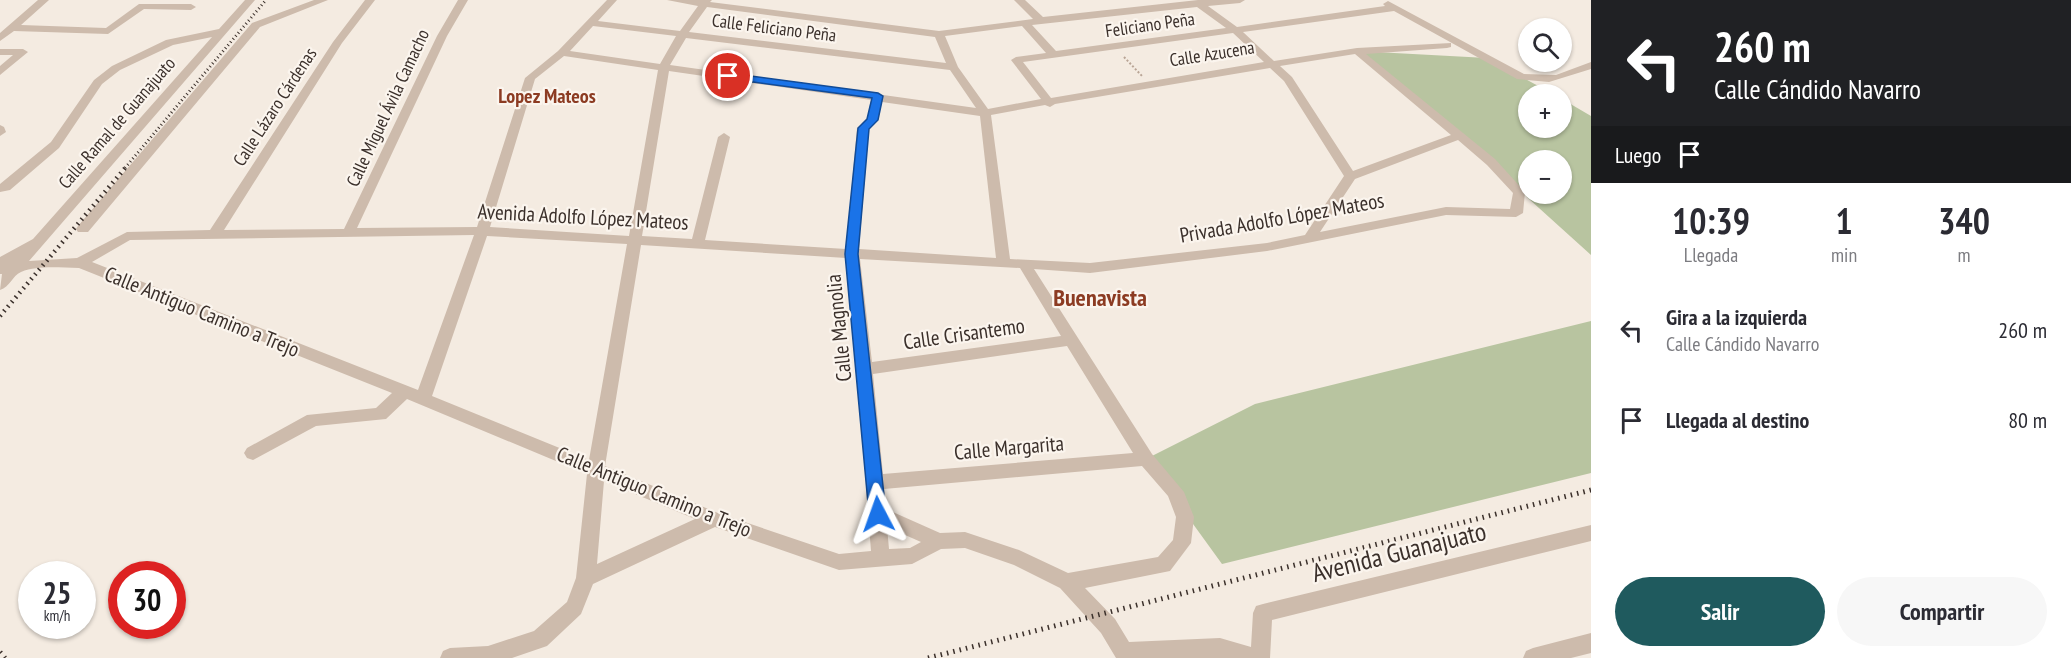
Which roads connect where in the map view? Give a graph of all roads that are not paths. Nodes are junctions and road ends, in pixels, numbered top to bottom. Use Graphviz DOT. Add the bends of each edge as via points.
graph roads {
  1 [pos="44,0"];
  2 [pos="250,0"];
  3 [pos="323,0"];
  4 [pos="370,0"];
  5 [pos="463,0"];
  6 [pos="612,0"];
  7 [pos="672,0"];
  8 [pos="1019,0"];
  9 [pos="1084,0"];
  10 [pos="1239,0"];
  11 [pos="1380,0"];
  12 [pos="706,2"];
  13 [pos="1196,2"];
  14 [pos="191,6"];
  15 [pos="1395,8"];
  16 [pos="1099,13"];
  17 [pos="1041,21"];
  18 [pos="591,22"];
  19 [pos="1026,24"];
  20 [pos="13,28"];
  21 [pos="1235,30"];
  22 [pos="221,32"];
  23 [pos="683,33"];
  24 [pos="939,34"];
  25 [pos="0,38"];
  26 [pos="1447,45"];
  27 [pos="1357,51"];
  28 [pos="0,52"];
  29 [pos="562,53"];
  30 [pos="1055,56"];
  31 [pos="1271,64"];
  32 [pos="1591,64"];
  33 [pos="664,67"];
  34 [pos="953,67"];
  35 [pos="0,72"];
  36 [pos="878,96"];
  37 [pos="1050,104"];
  38 [pos="985,113"];
  39 [pos="1459,136"];
  40 [pos="723,137"];
  41 [pos="1350,176"];
  42 [pos="0,188"];
  43 [pos="83,229"];
  44 [pos="482,231"];
  45 [pos="349,232"];
  46 [pos="214,235"];
  47 [pos="1311,236"];
  48 [pos="40,238"];
  49 [pos="635,241"];
  50 [pos="697,245"];
  51 [pos="852,254"];
  52 [pos="11,263"];
  53 [pos="80,263"];
  54 [pos="1004,263"];
  55 [pos="1024,264"];
  56 [pos="1090,268"];
  57 [pos="0,285"];
  58 [pos="1069,340"];
  59 [pos="865,369"];
  60 [pos="404,392"];
  61 [pos="423,399"];
  62 [pos="253,453"];
  63 [pos="1146,459"];
  64 [pos="596,469"];
  65 [pos="875,482"];
  66 [pos="878,514"];
  67 [pos="714,519"];
  68 [pos="1591,533"];
  69 [pos="939,541"];
  70 [pos="881,559"];
  71 [pos="586,578"];
  72 [pos="1067,582"];
  73 [pos="1591,643"];
  74 [pos="1124,655"];
  75 [pos="450,658"];
  76 [pos="1258,658"];
  77 [pos="1533,658"];
  1 -- 20 [label="street"];
  2 -- 22 [label="street, Calle Ramal de Guanajuato"];
  3 -- 43 [label="street" via="256,25"];
  4 -- 46 [label="street, Calle Lázaro Cárdenas" via="338,42"];
  5 -- 45 [label="street, Calle Miguel Ávila Camacho"];
  6 -- 18 [label="street"];
  7 -- 12 [label="street"];
  8 -- 17 [label="street"];
  9 -- 16 [label="street"];
  10 -- 13 [label="street"];
  11 -- 15 [label="street"];
  12 -- 23 [label="street"];
  12 -- 24 [label="street"];
  13 -- 16 [label="street"];
  13 -- 21 [label="street"];
  14 -- 20 [label="street" via="142,6 108,31"];
  15 -- 21 [label="street, Feliciano Peña"];
  15 -- 32 [label="street" via="1521,77 1555,80"];
  16 -- 17 [label="street"];
  17 -- 19 [label="street"];
  18 -- 23 [label="street, Calle Feliciano Peña"];
  18 -- 29 [label="street"];
  19 -- 24 [label="street"];
  19 -- 30 [label="street"];
  20 -- 25 [label="street"];
  21 -- 30 [label="street, Feliciano Peña"];
  21 -- 31 [label="street"];
  22 -- 42 [label="street, Calle Ramal de Guanajuato" via="170,42 116,68 98,82 55,145"];
  22 -- 48 [label="street, Calle Ramal de Guanajuato"];
  23 -- 33 [label="street"];
  23 -- 34 [label="street, Calle Feliciano Peña"];
  24 -- 34 [label="street"];
  26 -- 27 [label="street, Calle Azucena"];
  27 -- 31 [label="street, Calle Azucena"];
  27 -- 39 [label="street"];
  28 -- 35 [label="street" via="23,52"];
  29 -- 33 [label="street, Calle Azucena"];
  29 -- 44 [label="street" via="530,78"];
  30 -- 37 [label="street, Feliciano Peña" via="1016,60"];
  31 -- 37 [label="street, Calle Azucena"];
  31 -- 41 [label="street" via="1288,79"];
  33 -- 36 [label="street, Calle Azucena"];
  33 -- 49 [label="street"];
  34 -- 38 [label="street"];
  36 -- 38 [label="street, Calle Azucena"];
  36 -- 51 [label="street, Calle Magnolia" via="872,120 863,128"];
  37 -- 38 [label="street, Calle Azucena"];
  38 -- 54 [label="street"];
  39 -- 41 [label="street"];
  39 -- 47 [label="street, Privada Adolfo López Mateos" via="1519,192 1516,213 1446,211"];
  40 -- 50 [label="street"];
  41 -- 47 [label="street"];
  44 -- 45 [label="street, Avenida Adolfo López Mateos"];
  44 -- 49 [label="street, Avenida Adolfo López Mateos"];
  44 -- 61 [label="street"];
  45 -- 46 [label="street, Avenida Adolfo López Mateos"];
  46 -- 53 [label="street, Avenida Adolfo López Mateos" via="127,236"];
  47 -- 56 [label="street, Privada Adolfo López Mateos" via="1267,247"];
  48 -- 52 [label="street, Calle Ramal de Guanajuato"];
  48 -- 52 [label="street, Calle Ramal de Guanajuato"];
  49 -- 50 [label="street, Avenida Adolfo López Mateos"];
  49 -- 64 [label="street"];
  50 -- 51 [label="street, Avenida Adolfo López Mateos"];
  51 -- 54 [label="street, Avenida Adolfo López Mateos"];
  51 -- 59 [label="street, Calle Magnolia"];
  52 -- 53 [label="street, Calle Antiguo Camino a Trejo"];
  52 -- 57 [label="street"];
  53 -- 60 [label="street, Calle Antiguo Camino a Trejo"];
  54 -- 55 [label="street, Avenida Adolfo López Mateos"];
  55 -- 56 [label="street, Avenida Adolfo López Mateos"];
  55 -- 58 [label="street"];
  58 -- 59 [label="street, Calle Crisantemo"];
  58 -- 63 [label="street"];
  59 -- 65 [label="street, Calle Magnolia"];
  60 -- 61 [label="street, Calle Antiguo Camino a Trejo"];
  60 -- 62 [label="street" via="380,414 313,420"];
  61 -- 64 [label="street, Calle Antiguo Camino a Trejo"];
  63 -- 65 [label="street, Calle Margarita"];
  63 -- 72 [label="street" via="1175,492 1185,517 1182,543 1163,565"];
  64 -- 67 [label="street, Calle Antiguo Camino a Trejo"];
  64 -- 71 [label="street"];
  65 -- 66 [label="street, Calle Magnolia"];
  66 -- 69 [label="street"];
  66 -- 70 [label="street, Calle Magnolia"];
  67 -- 70 [label="street, Calle Antiguo Camino a Trejo" via="839,562"];
  67 -- 71 [label="street"];
  68 -- 76 [label="street, Avenida Guanajuato" via="1263,613"];
  69 -- 70 [label="street, Calle Antiguo Camino a Trejo" via="912,555"];
  69 -- 72 [label="street, Calle Antiguo Camino a Trejo" via="965,540 1019,558"];
  71 -- 75 [label="street" via="574,608 540,639 488,656"];
  72 -- 74 [label="street, Calle Antiguo Camino a Trejo" via="1108,626"];
  73 -- 77 [label="street"];
  74 -- 76 [label="street, Calle Antiguo Camino a Trejo" via="1220,648"];
}
